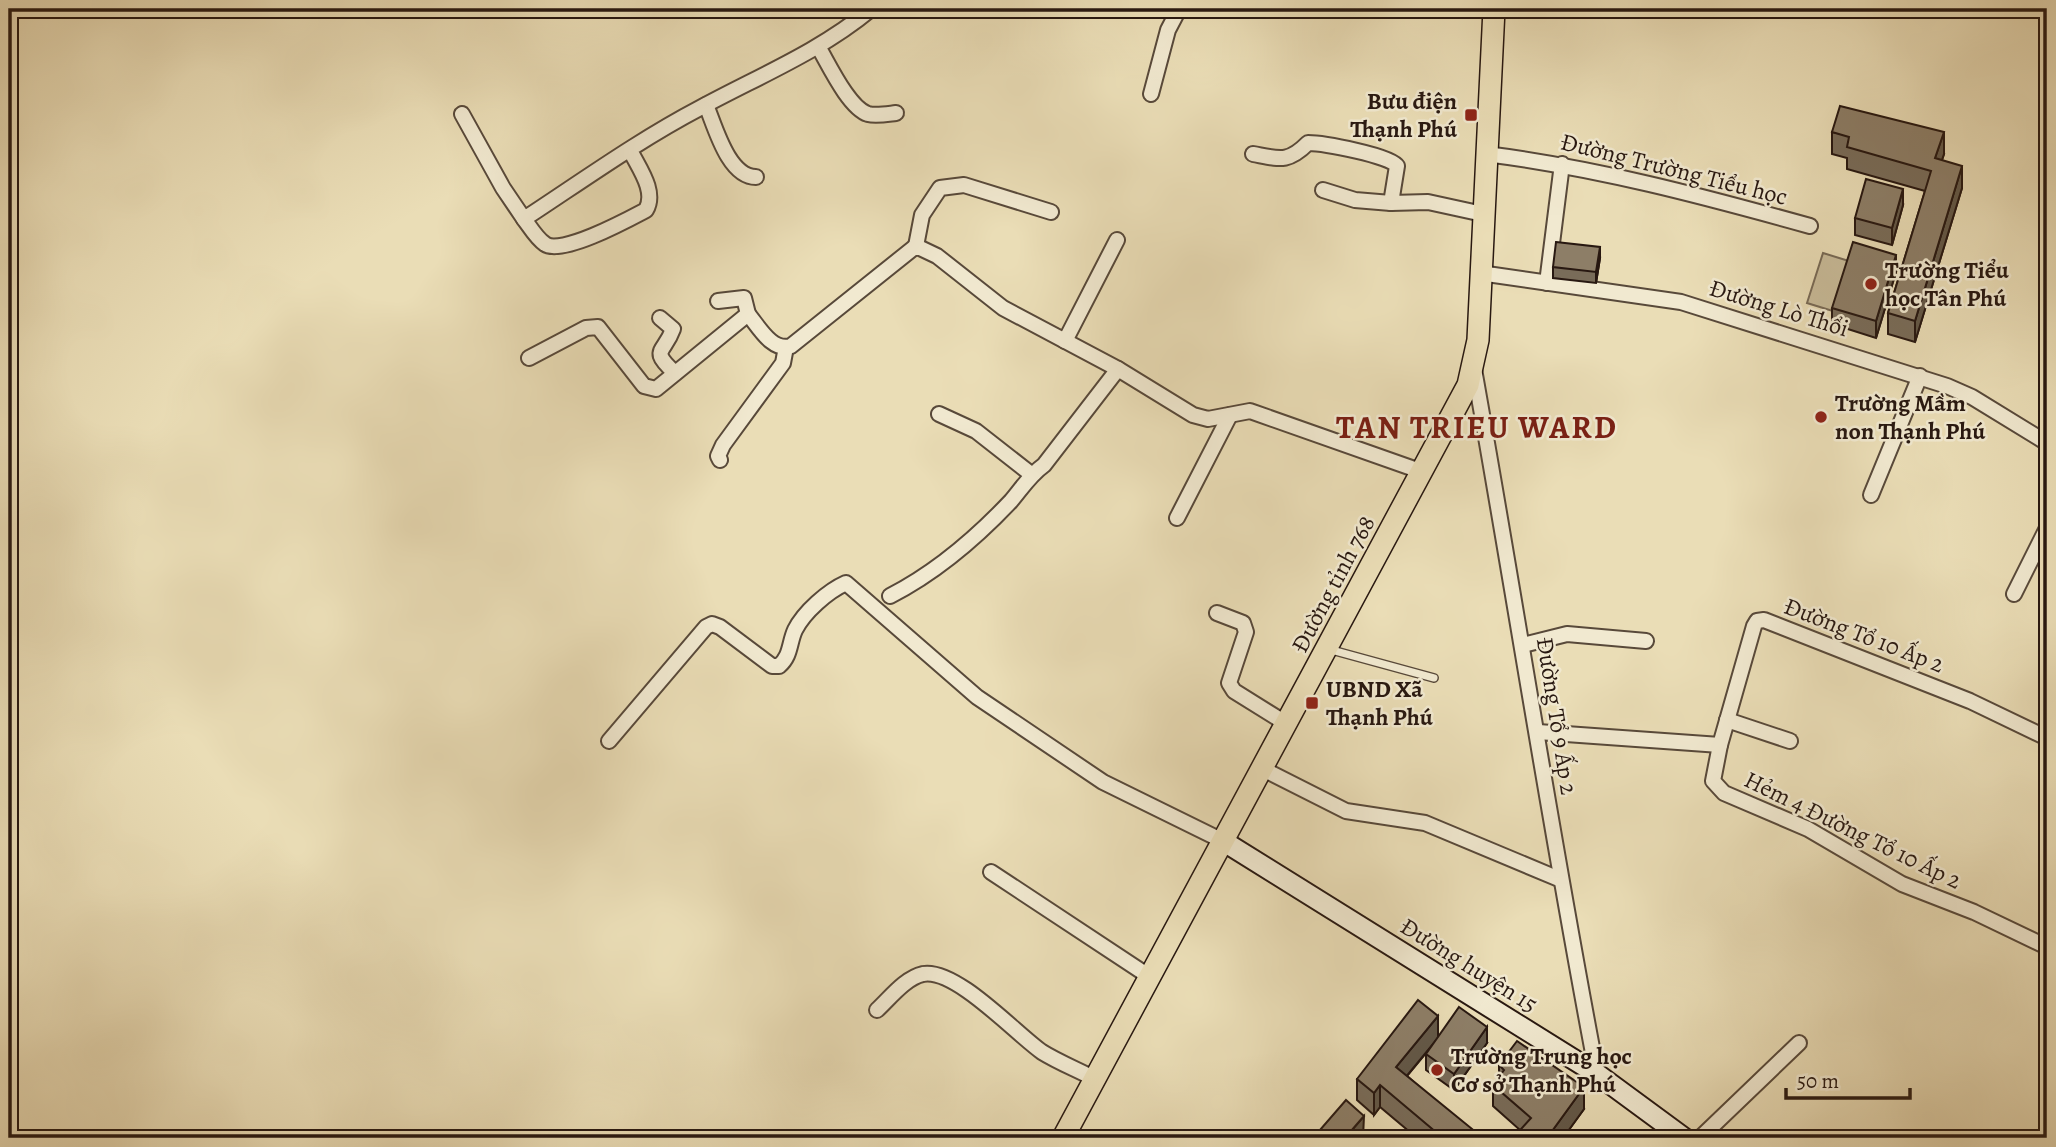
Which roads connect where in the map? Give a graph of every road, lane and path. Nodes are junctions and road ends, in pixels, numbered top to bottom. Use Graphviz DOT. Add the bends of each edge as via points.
graph roads {
  1 [pos="1179,9"];
  2 [pos="1494,9"];
  3 [pos="868,10"];
  4 [pos="819,48"];
  5 [pos="1151,94"];
  6 [pos="706,105"];
  7 [pos="896,113"];
  8 [pos="462,114"];
  9 [pos="630,150"];
  10 [pos="1254,154"];
  11 [pos="1486,154"];
  12 [pos="1562,164"];
  13 [pos="756,177"];
  14 [pos="1323,190"];
  15 [pos="1391,203"];
  16 [pos="1051,212"];
  17 [pos="1483,214"];
  18 [pos="524,219"];
  19 [pos="1810,226"];
  20 [pos="1116,240"];
  21 [pos="916,246"];
  22 [pos="1480,273"];
  23 [pos="1547,283"];
  24 [pos="719,301"];
  25 [pos="748,314"];
  26 [pos="660,318"];
  27 [pos="1065,341"];
  28 [pos="786,348"];
  29 [pos="529,358"];
  30 [pos="1474,364"];
  31 [pos="1118,369"];
  32 [pos="675,373"];
  33 [pos="1920,376"];
  34 [pos="939,414"];
  35 [pos="1230,415"];
  36 [pos="2047,443"];
  37 [pos="720,460"];
  38 [pos="1423,472"];
  39 [pos="1031,474"];
  40 [pos="1871,495"];
  41 [pos="1177,518"];
  42 [pos="2047,527"];
  43 [pos="2014,594"];
  44 [pos="890,596"];
  45 [pos="1217,613"];
  46 [pos="1646,640"];
  47 [pos="1523,645"];
  48 [pos="1328,649"];
  49 [pos="1434,678"];
  50 [pos="1727,720"];
  51 [pos="1287,724"];
  52 [pos="1538,732"];
  53 [pos="2047,738"];
  54 [pos="609,741"];
  55 [pos="1790,741"];
  56 [pos="1720,745"];
  57 [pos="1263,769"];
  58 [pos="1223,841"];
  59 [pos="991,872"];
  60 [pos="1559,879"];
  61 [pos="2047,947"];
  62 [pos="1150,977"];
  63 [pos="877,1010"];
  64 [pos="1799,1043"];
  65 [pos="1597,1074"];
  66 [pos="1095,1079"];
  67 [pos="1063,1138"];
  68 [pos="1684,1138"];
  69 [pos="1700,1138"];
  1 -- 5 [label="street" via="1168,30"];
  2 -- 11 [label="main road, Đường tỉnh 768"];
  3 -- 4 [label="street"];
  4 -- 6 [label="street"];
  4 -- 7 [label="street" via="862,111 870,115"];
  6 -- 9 [label="street"];
  6 -- 13 [label="street" via="736,167 748,177"];
  8 -- 18 [label="street"];
  9 -- 18 [label="street"];
  9 -- 18 [label="street" via="649,190 646,210 599,235 552,247 543,243"];
  10 -- 15 [label="street" via="1282,159 1295,156 1308,143 1320,143 1388,158 1397,166"];
  11 -- 12 [label="street, Đường Trường Tiểu học"];
  11 -- 17 [label="main road, Đường tỉnh 768"];
  12 -- 19 [label="street, Đường Trường Tiểu học" via="1634,178"];
  12 -- 23 [label="street"];
  14 -- 15 [label="street" via="1355,200"];
  15 -- 17 [label="street" via="1428,202"];
  16 -- 21 [label="street" via="964,185 940,188 922,215"];
  17 -- 22 [label="main road, Đường tỉnh 768"];
  20 -- 27 [label="street"];
  21 -- 27 [label="street" via="937,256 1003,308"];
  21 -- 28 [label="street"];
  22 -- 23 [label="street, Đường Lò Thổi"];
  22 -- 30 [label="main road, Đường tỉnh 768"];
  23 -- 33 [label="street, Đường Lò Thổi" via="1681,302"];
  24 -- 25 [label="street" via="744,298"];
  25 -- 28 [label="street" via="769,340"];
  25 -- 32 [label="street"];
  26 -- 32 [label="street" via="673,329 659,357"];
  27 -- 31 [label="street"];
  28 -- 37 [label="street" via="783,363 723,445"];
  29 -- 32 [label="street" via="592,326 604,330 644,386 656,389"];
  30 -- 38 [label="main road, Đường tỉnh 768" via="1461,402"];
  30 -- 47 [label="street, Đường Tổ 9 Ấp 2"];
  31 -- 35 [label="street" via="1193,415 1208,419"];
  31 -- 39 [label="street" via="1044,465"];
  33 -- 36 [label="street, Đường Lò Thổi" via="1972,397"];
  33 -- 40 [label="street"];
  34 -- 39 [label="street" via="976,432"];
  35 -- 38 [label="street" via="1250,411"];
  35 -- 41 [label="street"];
  38 -- 48 [label="main road, Đường tỉnh 768"];
  39 -- 44 [label="street" via="1012,500 946,559"];
  42 -- 43 [label="street"];
  45 -- 51 [label="street" via="1243,624 1246,632 1229,683 1234,691"];
  46 -- 47 [label="street" via="1567,634"];
  47 -- 52 [label="street, Đường Tổ 9 Ấp 2"];
  48 -- 49 [label="lane"];
  48 -- 51 [label="main road, Đường tỉnh 768"];
  50 -- 53 [label="street, Đường Tổ 10 Ấp 2" via="1754,626 1764,620 1970,701"];
  50 -- 55 [label="street"];
  50 -- 56 [label="street, Đường Tổ 10 Ấp 2"];
  51 -- 57 [label="main road, Đường tỉnh 768"];
  52 -- 56 [label="street"];
  52 -- 60 [label="street, Đường Tổ 9 Ấp 2"];
  54 -- 58 [label="street" via="706,627 719,627 772,666 779,666 790,651 795,630 810,611 845,583 977,697 1103,782"];
  56 -- 61 [label="street, Hẻm 4 Đường Tổ 10 Ấp 2" via="1713,781 1724,793 1808,829 1902,884"];
  57 -- 58 [label="main road, Đường tỉnh 768"];
  57 -- 60 [label="street" via="1346,811 1425,823"];
  58 -- 62 [label="main road, Đường tỉnh 768"];
  58 -- 65 [label="street, Đường huyện 15"];
  59 -- 62 [label="street"];
  60 -- 65 [label="street, Đường Tổ 9 Ấp 2"];
  62 -- 66 [label="main road, Đường tỉnh 768"];
  63 -- 66 [label="street" via="905,984 924,974 939,976 991,1007 1043,1052"];
  64 -- 69 [label="street"];
  65 -- 68 [label="street, Đường huyện 15"];
  66 -- 67 [label="main road, Đường tỉnh 768"];
}
